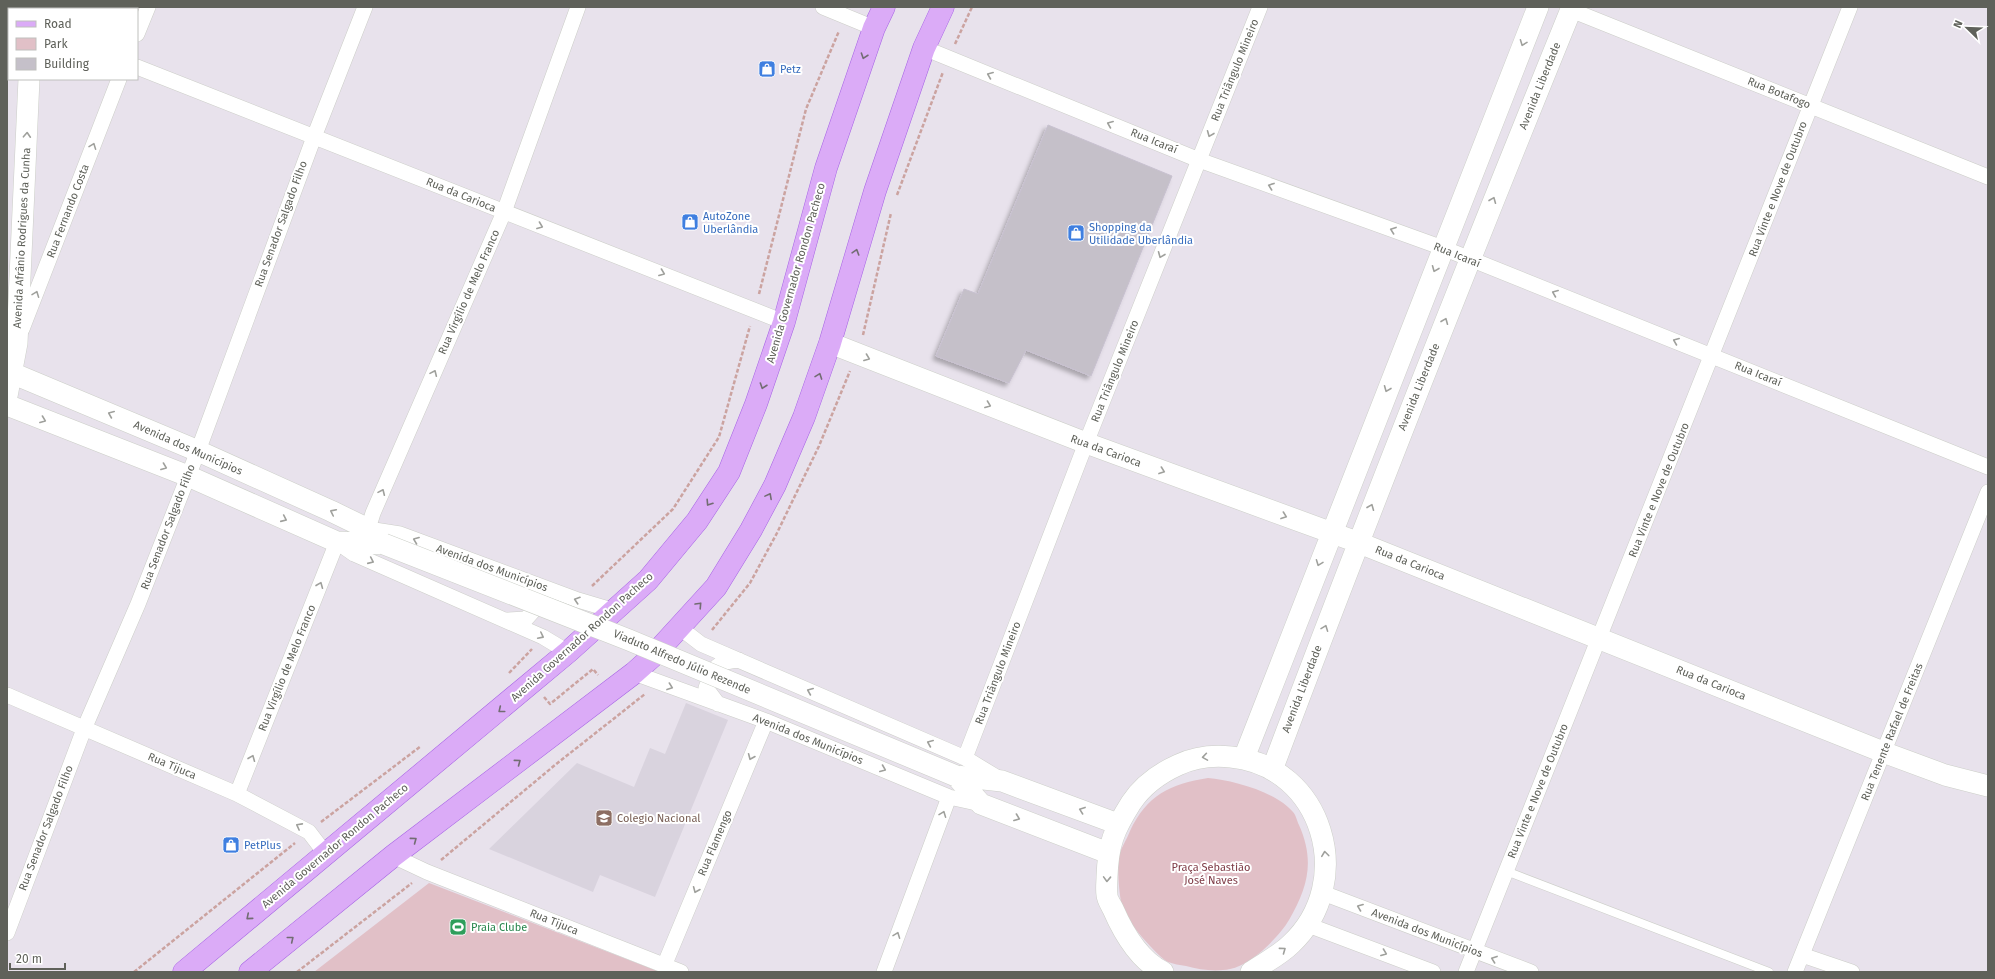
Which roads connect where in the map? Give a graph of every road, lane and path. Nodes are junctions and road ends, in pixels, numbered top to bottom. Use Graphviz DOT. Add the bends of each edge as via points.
graph roads {
  1 [pos="148,7"];
  2 [pos="365,7"];
  3 [pos="578,7"];
  4 [pos="823,7"];
  5 [pos="884,7"];
  6 [pos="943,7"];
  7 [pos="1260,7"];
  8 [pos="1538,7"];
  9 [pos="1850,7"];
  10 [pos="1571,8"];
  11 [pos="845,15"];
  12 [pos="874,28"];
  13 [pos="138,32"];
  14 [pos="924,48"];
  15 [pos="138,68"];
  16 [pos="29,80"];
  17 [pos="119,80"];
  18 [pos="1810,105"];
  19 [pos="314,136"];
  20 [pos="1199,160"];
  21 [pos="1988,177"];
  22 [pos="504,212"];
  23 [pos="1443,248"];
  24 [pos="1469,260"];
  25 [pos="755,310"];
  26 [pos="784,322"];
  27 [pos="17,343"];
  28 [pos="830,344"];
  29 [pos="1712,355"];
  30 [pos="10,371"];
  31 [pos="7,396"];
  32 [pos="7,405"];
  33 [pos="1086,443"];
  34 [pos="198,451"];
  35 [pos="1988,467"];
  36 [pos="188,476"];
  37 [pos="1988,492"];
  38 [pos="368,529"];
  39 [pos="1330,533"];
  40 [pos="337,542"];
  41 [pos="1358,542"];
  42 [pos="384,544"];
  43 [pos="519,579"];
  44 [pos="578,600"];
  45 [pos="615,611"];
  46 [pos="505,620"];
  47 [pos="679,627"];
  48 [pos="543,637"];
  49 [pos="1600,638"];
  50 [pos="568,652"];
  51 [pos="739,660"];
  52 [pos="634,673"];
  53 [pos="507,675"];
  54 [pos="533,684"];
  55 [pos="611,690"];
  56 [pos="7,695"];
  57 [pos="718,704"];
  58 [pos="625,708"];
  59 [pos="766,721"];
  60 [pos="84,729"];
  61 [pos="425,743"];
  62 [pos="1884,752"];
  63 [pos="965,758"];
  64 [pos="1244,758"];
  65 [pos="1272,770"];
  66 [pos="956,776"];
  67 [pos="1002,781"];
  68 [pos="1988,786"];
  69 [pos="237,794"];
  70 [pos="949,796"];
  71 [pos="981,804"];
  72 [pos="1118,824"];
  73 [pos="309,832"];
  74 [pos="326,853"];
  75 [pos="1108,853"];
  76 [pos="394,856"];
  77 [pos="1506,871"];
  78 [pos="1323,893"];
  79 [pos="1308,925"];
  80 [pos="7,933"];
  81 [pos="1474,951"];
  82 [pos="1802,955"];
  83 [pos="664,966"];
  84 [pos="1156,970"];
  85 [pos="134,972"];
  86 [pos="184,972"];
  87 [pos="250,972"];
  88 [pos="681,972"];
  89 [pos="884,972"];
  90 [pos="1251,972"];
  91 [pos="1432,972"];
  92 [pos="1466,972"];
  93 [pos="1531,972"];
  94 [pos="1769,972"];
  95 [pos="1795,972"];
  96 [pos="1852,972"];
  1 -- 13 [label="street"];
  2 -- 19 [label="street, Rua Senador Salgado Filho"];
  3 -- 22 [label="street, Rua Virgílio de Melo Franco"];
  4 -- 11 [label="street"];
  5 -- 12 [label="main road, Avenida Governador Rondon Pacheco"];
  6 -- 14 [label="main road"];
  7 -- 20 [label="street, Rua Triângulo Mineiro, one-way"];
  8 -- 23 [label="street, one-way"];
  9 -- 18 [label="street, Rua Vinte e Nove de Outubro"];
  10 -- 18 [label="street, Rua Botafogo"];
  24 -- 10 [label="street, Avenida Liberdade, one-way"];
  11 -- 12 [label="street"];
  11 -- 25 [label="path" via="806,109"];
  12 -- 26 [label="main road, Avenida Governador Rondon Pacheco, one-way" via="826,168"];
  20 -- 14 [label="street, Rua Icaraí, one-way"];
  28 -- 14 [label="main road, one-way" via="874,191"];
  15 -- 19 [label="street, Rua da Carioca"];
  27 -- 16 [label="street, Avenida Afrânio Rodrigues da Cunha, one-way"];
  27 -- 17 [label="street, Rua Fernando Costa, one-way"];
  18 -- 21 [label="street, Rua Botafogo"];
  18 -- 29 [label="street, Rua Vinte e Nove de Outubro"];
  19 -- 22 [label="street, Rua da Carioca"];
  19 -- 34 [label="street, Rua Senador Salgado Filho"];
  23 -- 20 [label="street, Rua Icaraí, one-way"];
  20 -- 33 [label="street, Rua Triângulo Mineiro, one-way"];
  22 -- 25 [label="street, Rua da Carioca, one-way"];
  38 -- 22 [label="street, Rua Virgílio de Melo Franco, one-way"];
  23 -- 24 [label="street, Rua Icaraí"];
  23 -- 39 [label="street, one-way"];
  29 -- 24 [label="street, Rua Icaraí, one-way"];
  41 -- 24 [label="street, Avenida Liberdade, one-way"];
  25 -- 26 [label="street, Rua da Carioca"];
  25 -- 44 [label="path" via="719,437 672,509"];
  26 -- 45 [label="main road, Avenida Governador Rondon Pacheco, one-way" via="729,472 697,521 648,580"];
  27 -- 30 [label="street, Avenida Afrânio Rodrigues da Cunha"];
  28 -- 33 [label="street, Rua da Carioca, one-way"];
  47 -- 28 [label="main road, one-way" via="716,588 751,530 775,485 804,417"];
  29 -- 35 [label="street, Rua Icaraí"];
  29 -- 49 [label="street, Rua Vinte e Nove de Outubro"];
  30 -- 31 [label="street, Avenida Afrânio Rodrigues da Cunha"];
  34 -- 30 [label="street, Avenida dos Municípios, one-way"];
  32 -- 36 [label="street, one-way"];
  33 -- 39 [label="street, Rua da Carioca, one-way"];
  33 -- 63 [label="street, Rua Triângulo Mineiro"];
  34 -- 36 [label="street, Rua Senador Salgado Filho"];
  38 -- 34 [label="street, Avenida dos Municípios, one-way"];
  36 -- 40 [label="street, one-way"];
  36 -- 60 [label="street, Rua Senador Salgado Filho" via="138,604"];
  37 -- 62 [label="street, Rua Tenente Rafael de Freitas"];
  38 -- 42 [label="street, Avenida dos Municípios"];
  43 -- 38 [label="street, Avenida dos Municípios, one-way" via="400,534"];
  39 -- 41 [label="street, Rua da Carioca"];
  39 -- 64 [label="street, one-way"];
  40 -- 42 [label="street"];
  40 -- 46 [label="street, one-way" via="354,554"];
  69 -- 40 [label="street, Rua Virgílio de Melo Franco, one-way"];
  41 -- 49 [label="street, Rua da Carioca"];
  65 -- 41 [label="street, Avenida Liberdade, one-way"];
  42 -- 66 [label="street, Viaduto Alfredo Júlio Rezende, bridge" via="629,640"];
  44 -- 43 [label="street, Avenida dos Municípios, one-way"];
  43 -- 46 [label="street" via="534,594 534,610 526,620"];
  44 -- 45 [label="street, Avenida dos Municípios"];
  45 -- 50 [label="main road, Avenida Governador Rondon Pacheco"];
  46 -- 48 [label="street, one-way"];
  47 -- 51 [label="street" via="701,644"];
  47 -- 52 [label="main road"];
  48 -- 50 [label="street"];
  48 -- 53 [label="path"];
  49 -- 62 [label="street, Rua da Carioca"];
  49 -- 77 [label="street, Rua Vinte e Nove de Outubro"];
  50 -- 54 [label="main road, Avenida Governador Rondon Pacheco"];
  51 -- 57 [label="street" via="725,661 714,668 706,688"];
  63 -- 51 [label="street, one-way"];
  52 -- 55 [label="main road"];
  52 -- 57 [label="street, Avenida dos Municípios, one-way"];
  54 -- 55 [label="path" via="550,704 593,669"];
  54 -- 74 [label="main road, Avenida Governador Rondon Pacheco, one-way"];
  55 -- 58 [label="path"];
  76 -- 55 [label="main road, one-way"];
  56 -- 60 [label="street, Rua Tijuca"];
  57 -- 59 [label="street, Avenida dos Municípios"];
  59 -- 70 [label="street, Avenida dos Municípios, one-way"];
  59 -- 83 [label="street, Rua Flamengo, one-way"];
  60 -- 69 [label="street, Rua Tijuca"];
  60 -- 80 [label="street, Rua Senador Salgado Filho"];
  61 -- 73 [label="path"];
  62 -- 68 [label="street, Rua da Carioca" via="1945,775"];
  62 -- 82 [label="street, Rua Tenente Rafael de Freitas"];
  63 -- 67 [label="street"];
  64 -- 65 [label="street"];
  64 -- 72 [label="street, one-way" via="1216,756 1188,760 1162,772 1140,790"];
  78 -- 65 [label="street, one-way" via="1327,864 1323,836 1312,809 1295,787"];
  66 -- 67 [label="street"];
  66 -- 71 [label="street, Avenida dos Municípios"];
  72 -- 67 [label="street, one-way"];
  73 -- 69 [label="street, Rua Tijuca, one-way"];
  70 -- 71 [label="street, Avenida dos Municípios"];
  89 -- 70 [label="street, one-way"];
  71 -- 75 [label="street, Avenida dos Municípios, one-way"];
  72 -- 75 [label="street"];
  73 -- 74 [label="street, Rua Tijuca"];
  73 -- 85 [label="path"];
  74 -- 86 [label="main road, Avenida Governador Rondon Pacheco, one-way"];
  75 -- 84 [label="street, one-way" via="1106,895 1124,933"];
  76 -- 83 [label="street, Rua Tijuca" via="427,872"];
  87 -- 76 [label="main road, one-way"];
  77 -- 81 [label="street, Rua Vinte e Nove de Outubro"];
  77 -- 94 [label="lane"];
  78 -- 79 [label="street"];
  81 -- 78 [label="street, Avenida dos Municípios, one-way"];
  90 -- 79 [label="street, one-way" via="1291,945"];
  79 -- 91 [label="street, one-way"];
  81 -- 92 [label="street, Rua Vinte e Nove de Outubro"];
  93 -- 81 [label="street, Avenida dos Municípios, one-way"];
  82 -- 95 [label="street, Rua Tenente Rafael de Freitas"];
  82 -- 96 [label="street"];
  83 -- 88 [label="street, Rua Tijuca"];
}
